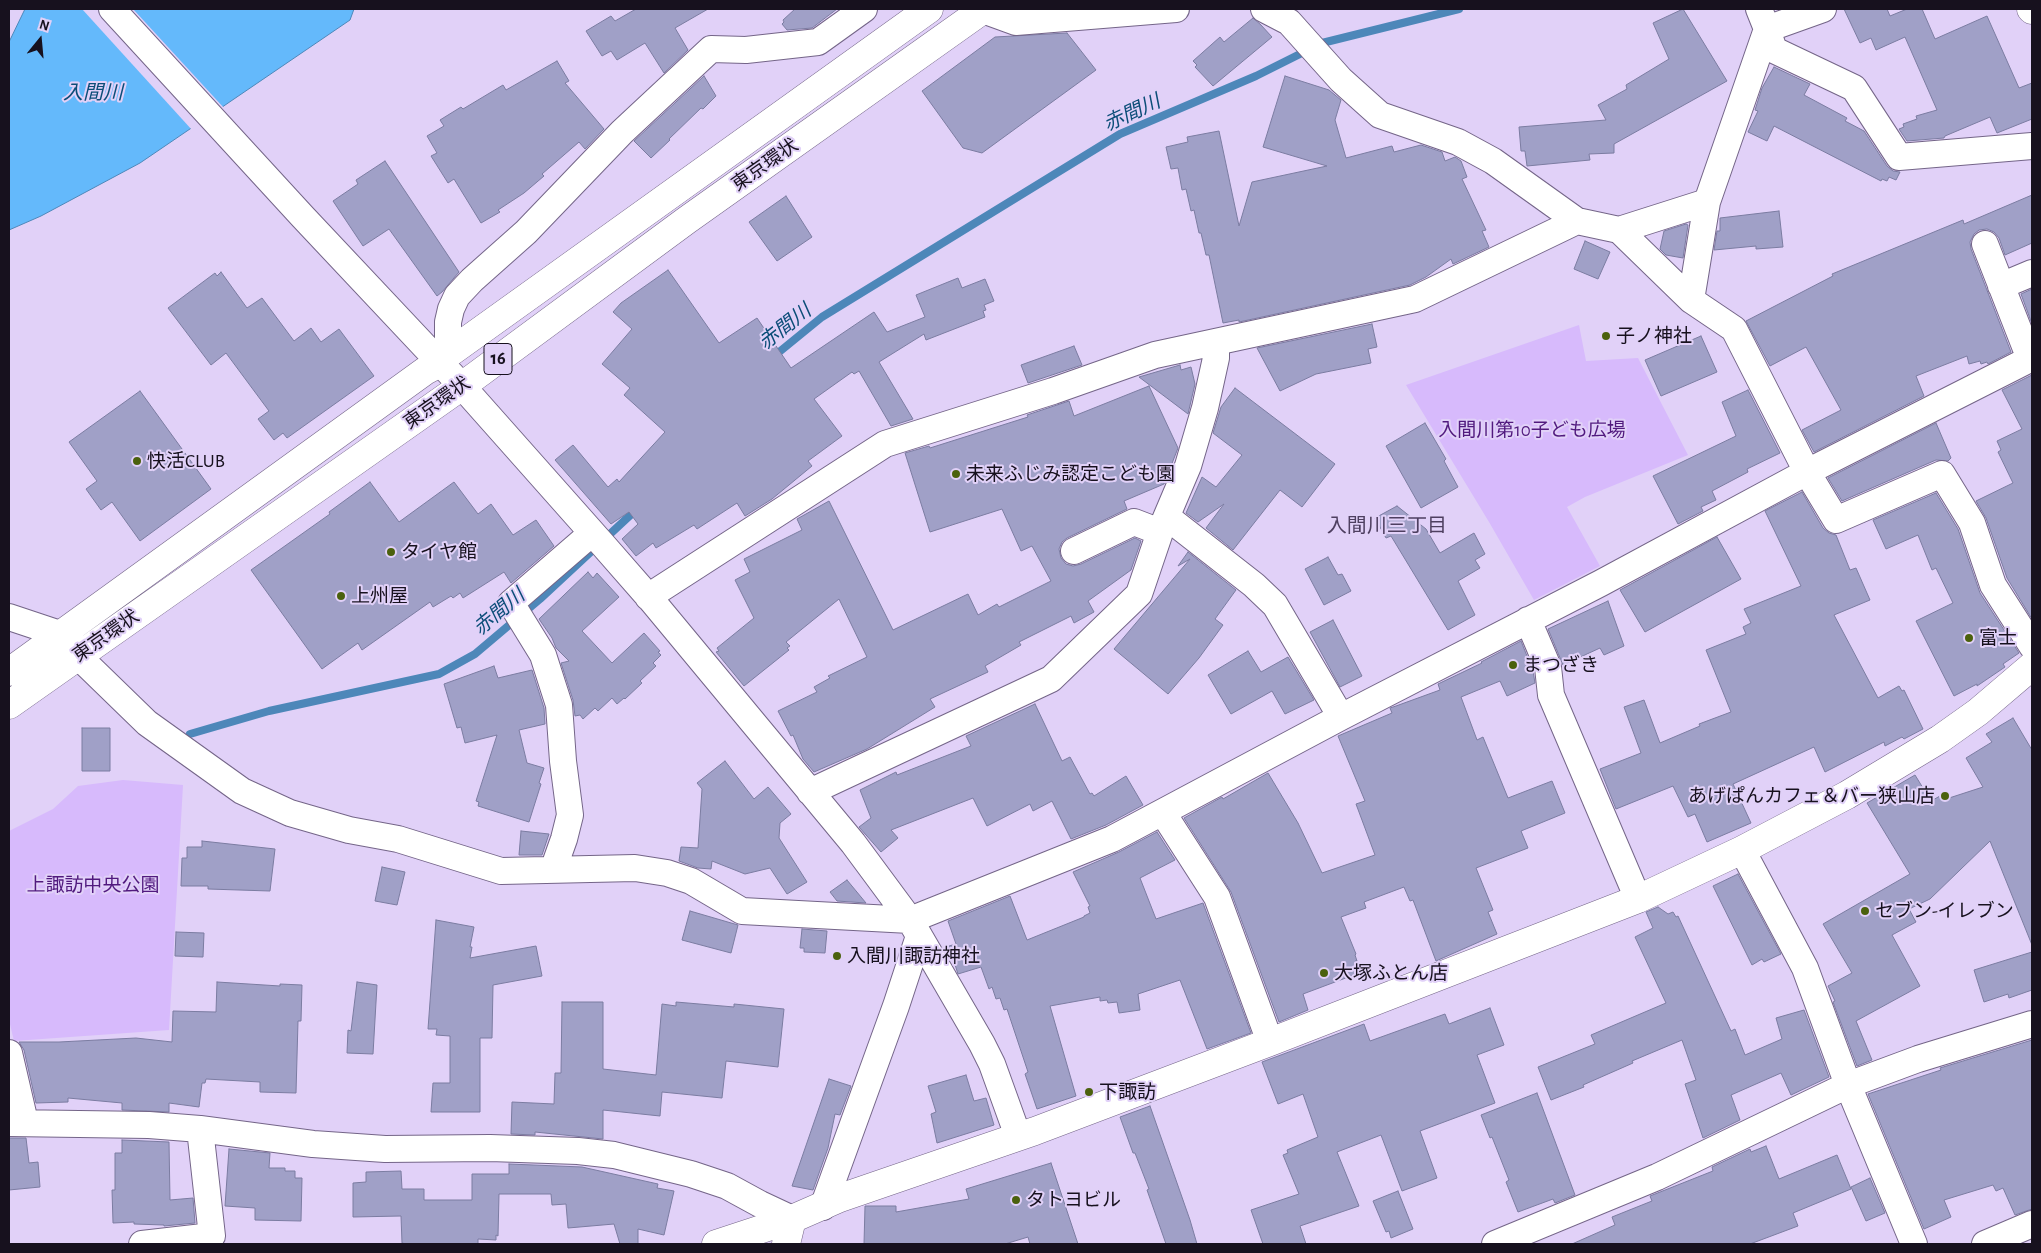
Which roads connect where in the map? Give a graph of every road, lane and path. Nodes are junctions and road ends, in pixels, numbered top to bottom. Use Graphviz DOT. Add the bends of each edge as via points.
graph roads {
  1 [pos="112,9"];
  2 [pos="864,9"];
  3 [pos="929,9"];
  4 [pos="983,9"];
  5 [pos="1162,9"];
  6 [pos="1264,9"];
  7 [pos="1823,9"];
  8 [pos="1763,19"];
  9 [pos="2032,146"];
  10 [pos="1706,202"];
  11 [pos="1577,221"];
  12 [pos="1619,230"];
  13 [pos="1985,244"];
  14 [pos="2032,273"];
  15 [pos="2001,286"];
  16 [pos="1691,300"];
  17 [pos="1216,342"];
  18 [pos="2031,358"];
  19 [pos="444,359"];
  20 [pos="462,386"];
  21 [pos="1807,472"];
  22 [pos="1163,525"];
  23 [pos="598,539"];
  24 [pos="1074,551"];
  25 [pos="648,597"];
  26 [pos="9,617"];
  27 [pos="1528,620"];
  28 [pos="60,634"];
  29 [pos="2032,646"];
  30 [pos="78,656"];
  31 [pos="2032,666"];
  32 [pos="9,672"];
  33 [pos="9,705"];
  34 [pos="1341,717"];
  35 [pos="810,792"];
  36 [pos="1163,813"];
  37 [pos="1742,850"];
  38 [pos="553,870"];
  39 [pos="1638,899"];
  40 [pos="915,928"];
  41 [pos="2032,1024"];
  42 [pos="1270,1042"];
  43 [pos="9,1052"];
  44 [pos="1848,1085"];
  45 [pos="17,1122"];
  46 [pos="200,1129"];
  47 [pos="1018,1136"];
  48 [pos="823,1207"];
  49 [pos="2032,1224"];
  50 [pos="789,1232"];
  51 [pos="142,1244"];
  52 [pos="716,1244"];
  53 [pos="1495,1244"];
  54 [pos="1914,1244"];
  55 [pos="1985,1244"];
  1 -- 19 [label="street" via="303,217"];
  2 -- 19 [label="street" via="818,42 746,50 711,49 622,132 526,232 457,296 448,322"];
  3 -- 19 [label="main road, 東京環状 / 16"];
  4 -- 5 [label="street" via="1016,22"];
  4 -- 20 [label="main road, 東京環状 / 16" via="687,220"];
  6 -- 11 [label="street" via="1289,22 1341,80 1380,115 1458,142 1493,161"];
  7 -- 8 [label="street"];
  8 -- 9 [label="street" via="1774,50 1854,88 1900,157"];
  8 -- 10 [label="street"];
  10 -- 12 [label="street"];
  10 -- 16 [label="street"];
  11 -- 12 [label="street"];
  11 -- 17 [label="street" via="1415,299"];
  12 -- 16 [label="street"];
  13 -- 15 [label="street"];
  14 -- 15 [label="street"];
  15 -- 18 [label="street"];
  16 -- 21 [label="street" via="1734,329"];
  17 -- 22 [label="street" via="1216,358 1205,408 1188,466"];
  17 -- 25 [label="street" via="1155,355 886,444"];
  18 -- 21 [label="street"];
  19 -- 20 [label="street"];
  19 -- 28 [label="main road, 東京環状 / 16"];
  20 -- 23 [label="street"];
  20 -- 30 [label="main road, 東京環状 / 16"];
  21 -- 27 [label="street"];
  21 -- 29 [label="street" via="1836,520 1942,474 1972,523 1993,585"];
  22 -- 24 [label="street" via="1134,522"];
  22 -- 34 [label="street" via="1254,585 1275,605"];
  22 -- 35 [label="street" via="1138,594 1051,679"];
  23 -- 25 [label="street"];
  23 -- 38 [label="street" via="511,603 543,655 559,705 570,815"];
  25 -- 35 [label="street"];
  26 -- 28 [label="street"];
  27 -- 34 [label="street"];
  27 -- 39 [label="street" via="1548,667 1551,695"];
  28 -- 32 [label="main road, 東京環状 / 16"];
  30 -- 33 [label="main road, 東京環状 / 16"];
  30 -- 38 [label="street" via="147,723 242,791 290,814 398,839 501,871"];
  31 -- 37 [label="main road" via="1978,712 1940,738 1847,795"];
  34 -- 36 [label="street"];
  35 -- 40 [label="street" via="853,843"];
  36 -- 40 [label="street"];
  36 -- 42 [label="street" via="1217,897"];
  37 -- 39 [label="main road"];
  37 -- 44 [label="street" via="1805,968"];
  38 -- 40 [label="street" via="635,868 667,873 691,881 742,911"];
  39 -- 42 [label="main road"];
  40 -- 47 [label="street" via="992,1064"];
  40 -- 48 [label="street" via="896,1006"];
  41 -- 44 [label="street" via="1918,1059"];
  42 -- 47 [label="main road"];
  43 -- 45 [label="street"];
  44 -- 53 [label="street" via="1657,1177"];
  44 -- 54 [label="street"];
  45 -- 46 [label="street"];
  46 -- 50 [label="street" via="313,1144 385,1149 490,1148 614,1155 727,1186 760,1204"];
  46 -- 51 [label="street" via="212,1236"];
  47 -- 48 [label="main road" via="840,1198"];
  48 -- 50 [label="main road"];
  49 -- 55 [label="street"];
  50 -- 52 [label="main road"];
}
